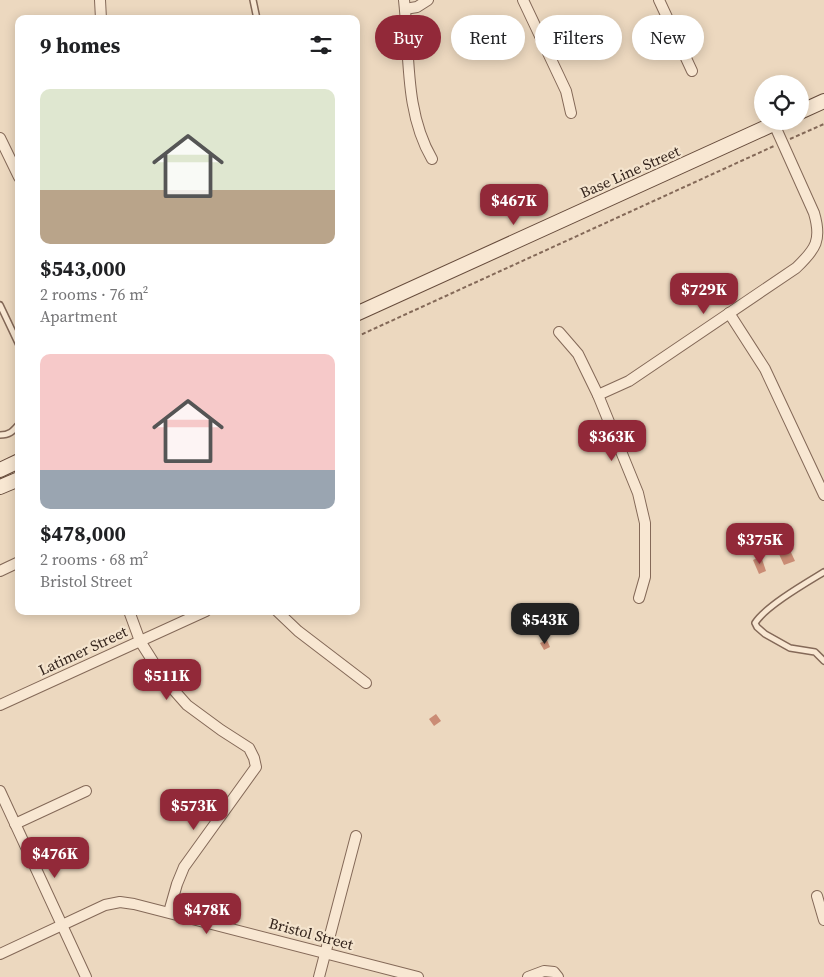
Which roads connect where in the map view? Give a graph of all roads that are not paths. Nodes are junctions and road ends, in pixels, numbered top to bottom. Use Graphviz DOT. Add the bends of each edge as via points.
graph roads {
  1 [pos="100,0"];
  2 [pos="253,0"];
  3 [pos="428,0"];
  4 [pos="523,0"];
  5 [pos="658,0"];
  6 [pos="405,5"];
  7 [pos="101,15"];
  8 [pos="257,15"];
  9 [pos="692,71"];
  10 [pos="824,101"];
  11 [pos="809,108"];
  12 [pos="571,113"];
  13 [pos="762,130"];
  14 [pos="779,130"];
  15 [pos="0,138"];
  16 [pos="432,159"];
  17 [pos="15,169"];
  18 [pos="0,305"];
  19 [pos="360,312"];
  20 [pos="730,313"];
  21 [pos="560,332"];
  22 [pos="15,337"];
  23 [pos="598,395"];
  24 [pos="15,429"];
  25 [pos="0,435"];
  26 [pos="15,463"];
  27 [pos="0,470"];
  28 [pos="15,481"];
  29 [pos="0,487"];
  30 [pos="824,495"];
  31 [pos="15,564"];
  32 [pos="0,571"];
  33 [pos="824,572"];
  34 [pos="639,598"];
  35 [pos="131,615"];
  36 [pos="197,615"];
  37 [pos="281,615"];
  38 [pos="140,641"];
  39 [pos="824,661"];
  40 [pos="366,683"];
  41 [pos="0,705"];
  42 [pos="86,790"];
  43 [pos="0,791"];
  44 [pos="16,824"];
  45 [pos="356,836"];
  46 [pos="817,896"];
  47 [pos="169,912"];
  48 [pos="824,920"];
  49 [pos="63,925"];
  50 [pos="325,953"];
  51 [pos="0,954"];
  52 [pos="556,975"];
  53 [pos="86,977"];
  54 [pos="319,977"];
  55 [pos="418,977"];
  56 [pos="528,977"];
  1 -- 7 [label="street"];
  2 -- 8 [label="lane"];
  3 -- 6 [label="street" via="417,7"];
  4 -- 12 [label="street" via="566,91"];
  5 -- 9 [label="street"];
  6 -- 16 [label="street" via="416,123"];
  10 -- 11 [label="main road"];
  13 -- 19 [label="main road, Base Line Street"];
  14 -- 20 [label="street" via="814,213 817,241 796,268"];
  15 -- 17 [label="street"];
  18 -- 22 [label="lane"];
  20 -- 23 [label="street" via="629,381"];
  20 -- 30 [label="street" via="765,369"];
  21 -- 23 [label="street" via="578,354"];
  23 -- 34 [label="street" via="638,493 646,522 646,577"];
  24 -- 25 [label="lane"];
  26 -- 27 [label="main road"];
  28 -- 29 [label="main road"];
  31 -- 32 [label="street"];
  33 -- 39 [label="lane" via="774,605 755,623 764,634 790,648 815,652"];
  35 -- 38 [label="street"];
  36 -- 38 [label="street, Latimer Street"];
  37 -- 40 [label="street" via="298,632"];
  38 -- 41 [label="street, Latimer Street"];
  38 -- 47 [label="street" via="164,679 187,705 249,748 256,767 184,867"];
  42 -- 44 [label="street"];
  43 -- 44 [label="street"];
  44 -- 49 [label="street"];
  45 -- 50 [label="street"];
  46 -- 48 [label="street"];
  47 -- 49 [label="street, Bristol Street" via="120,902 105,905"];
  47 -- 50 [label="street, Bristol Street"];
  49 -- 51 [label="street, Bristol Street"];
  49 -- 53 [label="street"];
  50 -- 54 [label="street"];
  50 -- 55 [label="street, Bristol Street"];
  52 -- 56 [label="street" via="544,971"];
}
